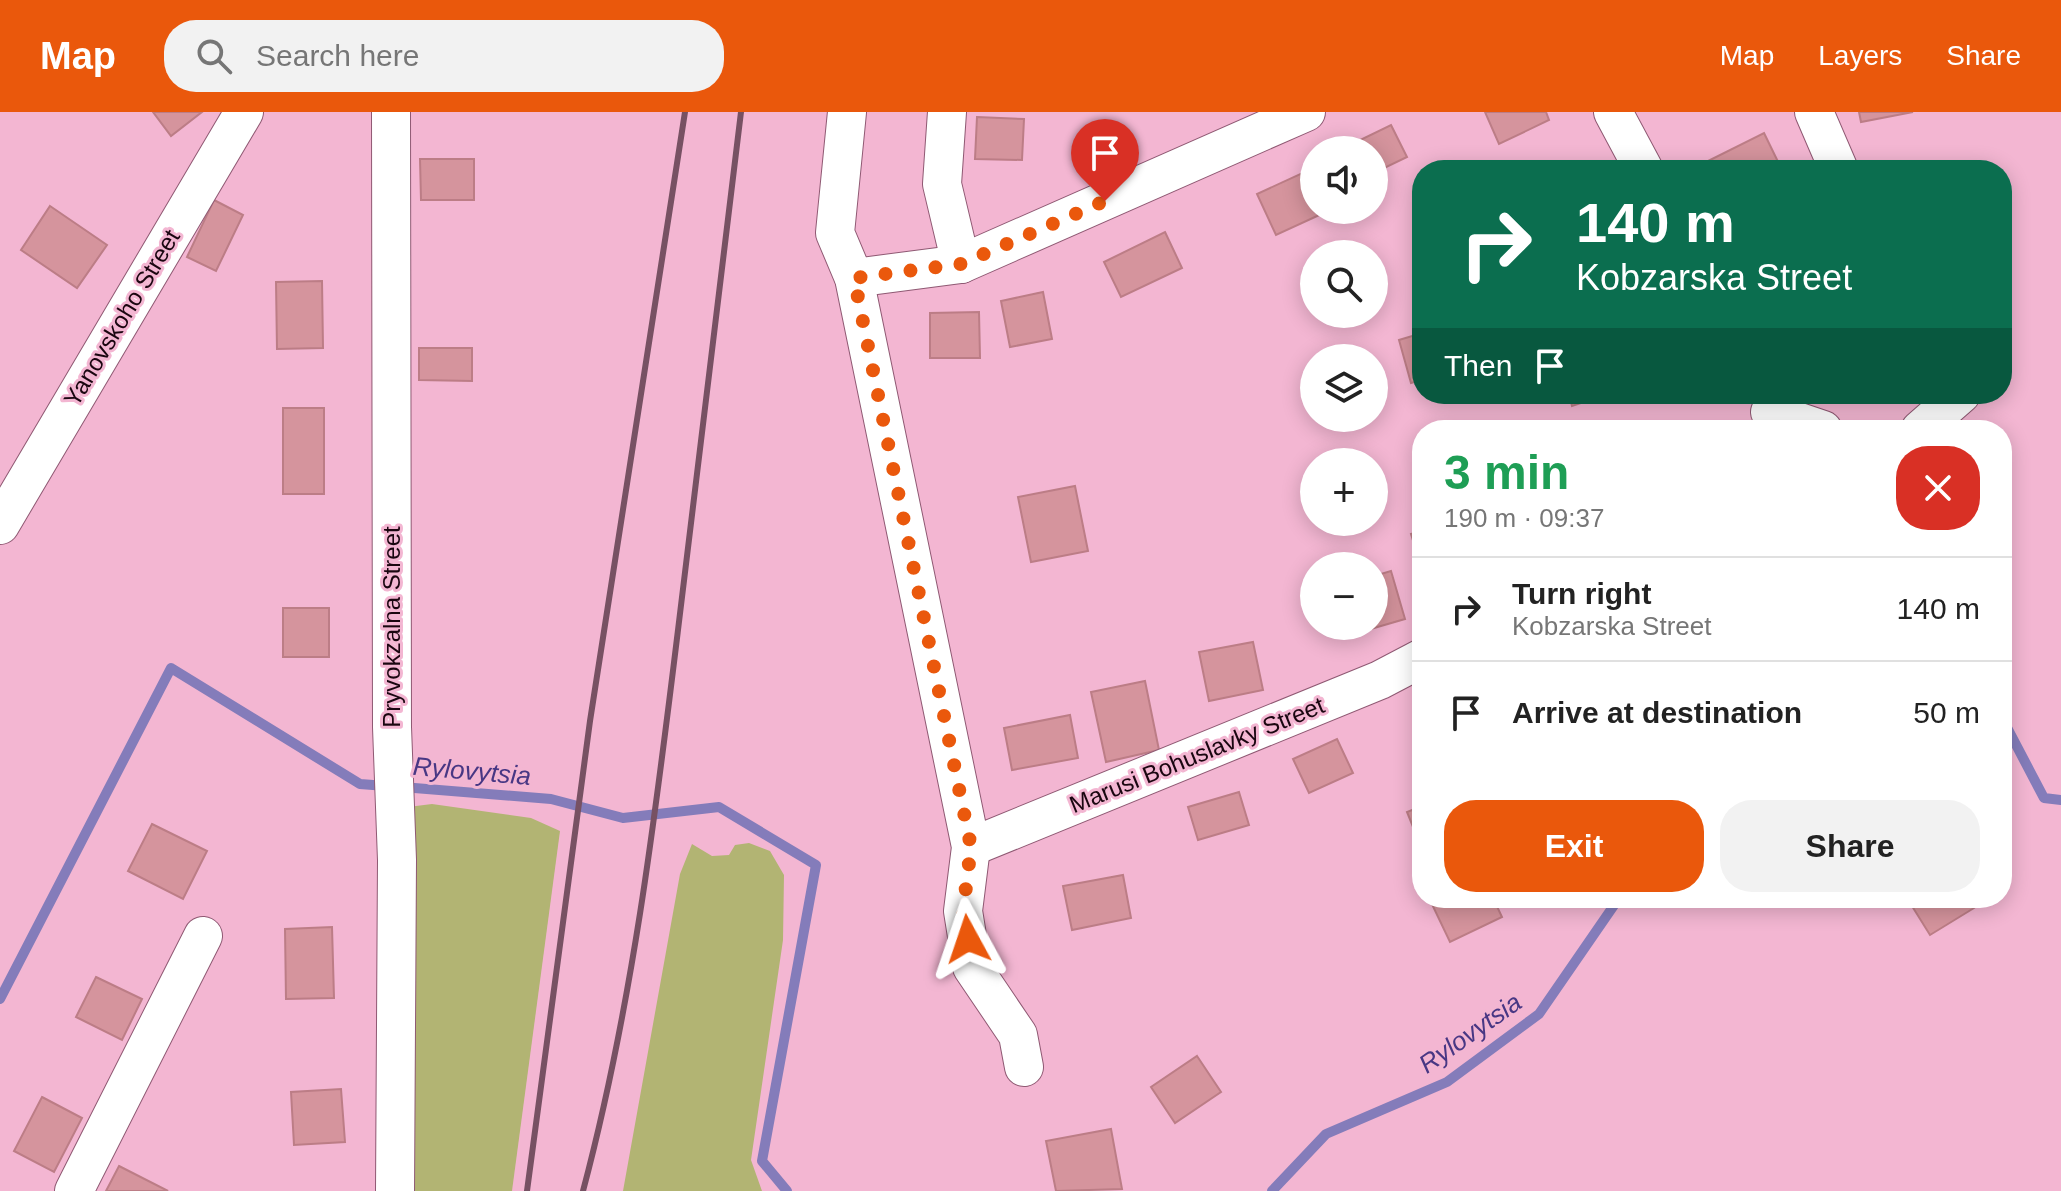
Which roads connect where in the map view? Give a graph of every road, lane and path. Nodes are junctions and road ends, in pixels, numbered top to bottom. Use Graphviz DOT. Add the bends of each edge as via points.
graph roads {
  1 [pos="244,112"];
  2 [pos="847,112"];
  3 [pos="947,112"];
  4 [pos="1306,112"];
  5 [pos="1613,112"];
  6 [pos="1814,112"];
  7 [pos="382,115"];
  8 [pos="1639,160"];
  9 [pos="1835,160"];
  10 [pos="961,264"];
  11 [pos="854,278"];
  12 [pos="1951,404"];
  13 [pos="1759,412"];
  14 [pos="1787,420"];
  15 [pos="1936,420"];
  16 [pos="0,525"];
  17 [pos="1412,663"];
  18 [pos="971,847"];
  19 [pos="203,936"];
  20 [pos="1024,1067"];
  21 [pos="74,1191"];
  22 [pos="395,1191"];
  1 -- 16 [label="street, Yanovskoho Street"];
  2 -- 11 [label="street" via="835,233"];
  3 -- 10 [label="street" via="942,184"];
  4 -- 10 [label="street"];
  5 -- 8 [label="street"];
  6 -- 9 [label="street"];
  7 -- 22 [label="street, Pryvokzalna Street" via="397,860"];
  10 -- 11 [label="street"];
  11 -- 18 [label="street"];
  12 -- 15 [label="street"];
  13 -- 14 [label="street"];
  17 -- 18 [label="street, Marusi Bohuslavky Street"];
  18 -- 20 [label="street" via="963,911 972,967 1018,1035"];
  19 -- 21 [label="street"];
}
